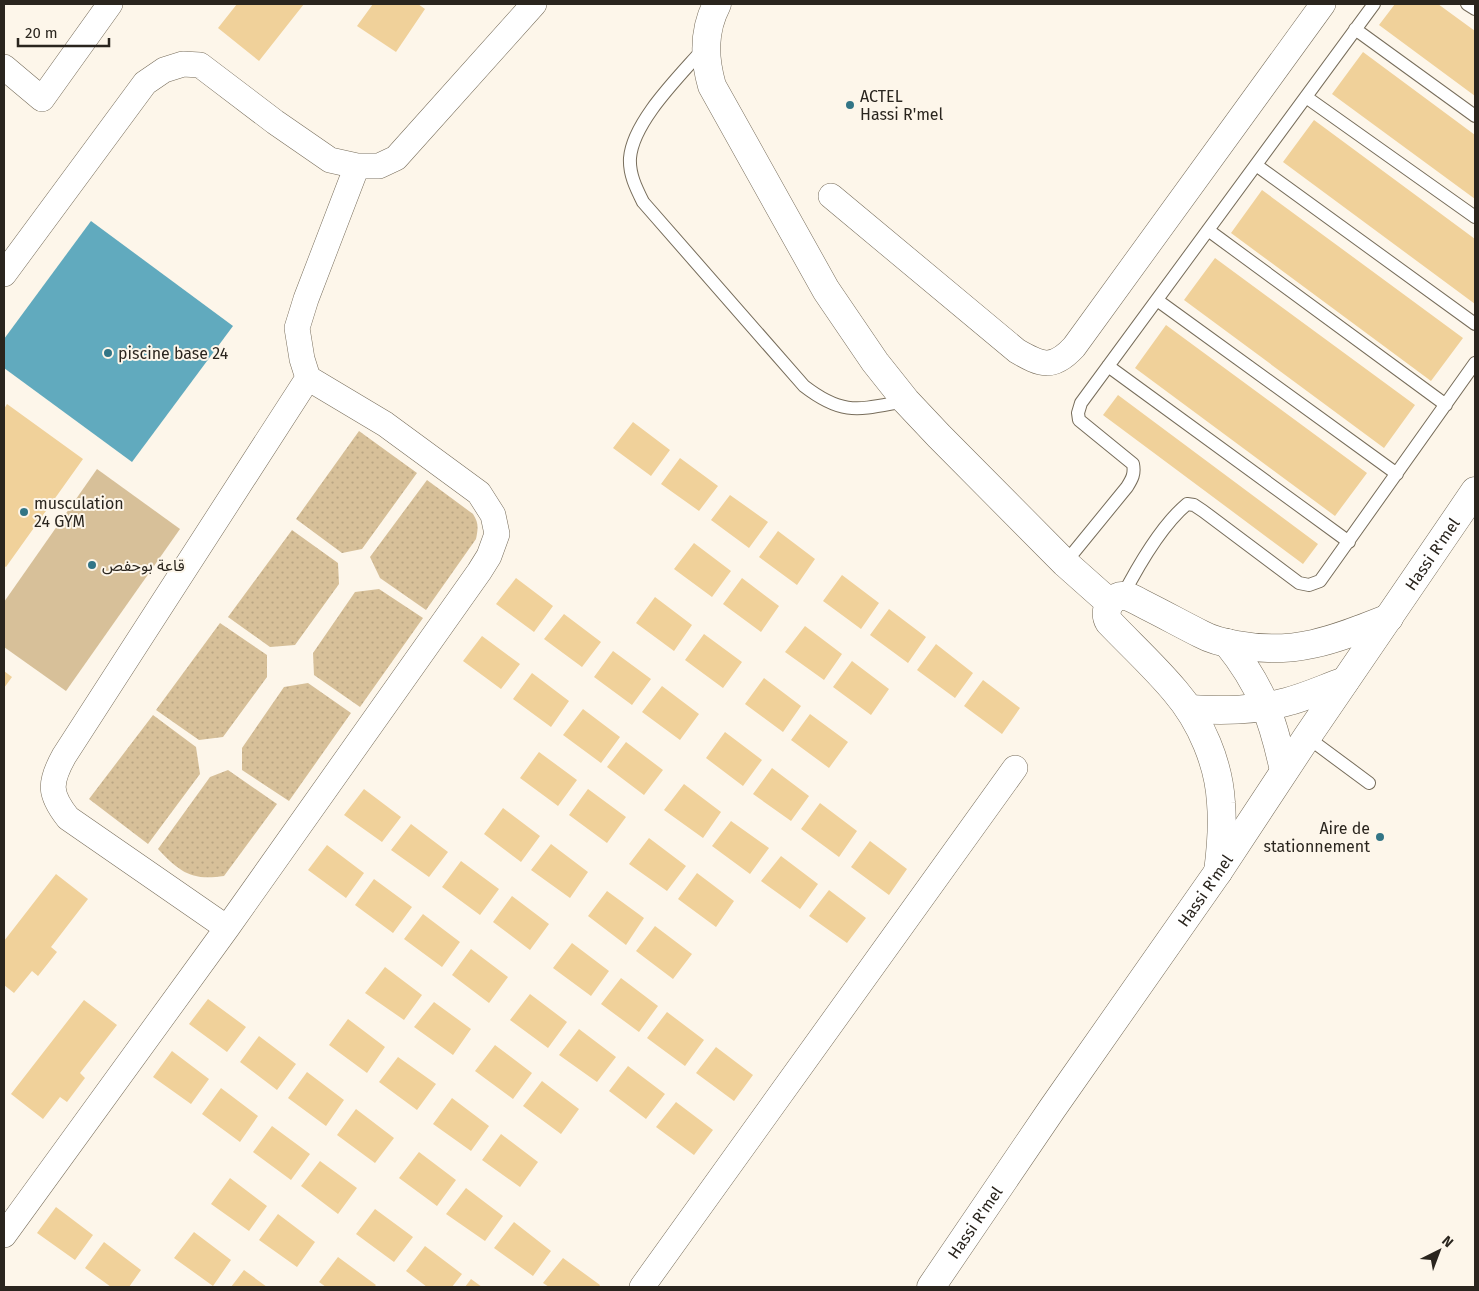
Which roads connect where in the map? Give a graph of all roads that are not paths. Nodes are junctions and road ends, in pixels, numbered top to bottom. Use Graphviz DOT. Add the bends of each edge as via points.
graph roads {
  1 [pos="110,4"];
  2 [pos="534,4"];
  3 [pos="715,4"];
  4 [pos="1323,4"];
  5 [pos="1374,4"];
  6 [pos="1467,4"];
  7 [pos="1475,10"];
  8 [pos="1355,29"];
  9 [pos="705,46"];
  10 [pos="4,66"];
  11 [pos="1306,97"];
  12 [pos="1475,116"];
  13 [pos="358,166"];
  14 [pos="1256,166"];
  15 [pos="832,196"];
  16 [pos="1475,217"];
  17 [pos="1208,230"];
  18 [pos="4,274"];
  19 [pos="1157,300"];
  20 [pos="1475,324"];
  21 [pos="1475,363"];
  22 [pos="1108,366"];
  23 [pos="308,378"];
  24 [pos="906,401"];
  25 [pos="1446,405"];
  26 [pos="1397,474"];
  27 [pos="1475,491"];
  28 [pos="1349,542"];
  29 [pos="1065,563"];
  30 [pos="1116,600"];
  31 [pos="1389,618"];
  32 [pos="1227,643"];
  33 [pos="1345,681"];
  34 [pos="1266,706"];
  35 [pos="1189,709"];
  36 [pos="1307,737"];
  37 [pos="1015,768"];
  38 [pos="1284,772"];
  39 [pos="1369,783"];
  40 [pos="1218,872"];
  41 [pos="227,928"];
  42 [pos="4,1234"];
  43 [pos="642,1287"];
  44 [pos="931,1287"];
  1 -- 10 [label="street" via="42,99"];
  2 -- 13 [label="street" via="396,158 379,166"];
  3 -- 9 [label="street"];
  4 -- 15 [label="street" via="1074,347 1064,358 1052,363 1035,362 1017,351"];
  5 -- 8 [label="lane"];
  6 -- 7 [label="lane"];
  8 -- 11 [label="lane"];
  8 -- 12 [label="lane"];
  9 -- 24 [label="street" via="712,86 826,290 874,362"];
  9 -- 24 [label="lane" via="644,119 634,138 630,159 633,182 643,202 804,386 819,398 843,408 861,409"];
  11 -- 14 [label="lane"];
  11 -- 16 [label="lane"];
  13 -- 18 [label="street" via="330,160 200,65 184,64 164,70 145,83"];
  13 -- 23 [label="street" via="297,328"];
  14 -- 17 [label="lane"];
  14 -- 20 [label="lane"];
  17 -- 19 [label="lane"];
  17 -- 25 [label="lane"];
  19 -- 22 [label="lane"];
  19 -- 26 [label="lane"];
  21 -- 25 [label="lane"];
  22 -- 28 [label="lane"];
  22 -- 29 [label="lane" via="1081,403 1079,420 1133,464 1133,477"];
  23 -- 41 [label="street" via="64,756 56,771 53,788 57,804 68,818"];
  23 -- 41 [label="street" via="384,424 479,493 493,515 497,534 479,572"];
  24 -- 29 [label="street"];
  25 -- 26 [label="lane"];
  26 -- 28 [label="lane"];
  27 -- 31 [label="street, Hassi R'mel"];
  28 -- 30 [label="lane" via="1320,581 1309,585 1299,583 1204,511 1187,504 1149,550"];
  29 -- 30 [label="street"];
  30 -- 32 [label="street" via="1127,596 1202,635"];
  30 -- 35 [label="street" via="1106,615 1109,622"];
  31 -- 32 [label="street" via="1312,646 1283,649"];
  31 -- 33 [label="street, Hassi R'mel"];
  32 -- 34 [label="street" via="1256,684"];
  33 -- 34 [label="street" via="1306,696"];
  33 -- 36 [label="street, Hassi R'mel"];
  34 -- 35 [label="street" via="1232,710"];
  34 -- 38 [label="street"];
  35 -- 40 [label="street" via="1205,738 1216,769 1222,834"];
  36 -- 38 [label="street, Hassi R'mel"];
  36 -- 39 [label="lane"];
  37 -- 43 [label="street"];
  38 -- 40 [label="street, Hassi R'mel"];
  40 -- 44 [label="street, Hassi R'mel"];
  41 -- 42 [label="street"];
}
